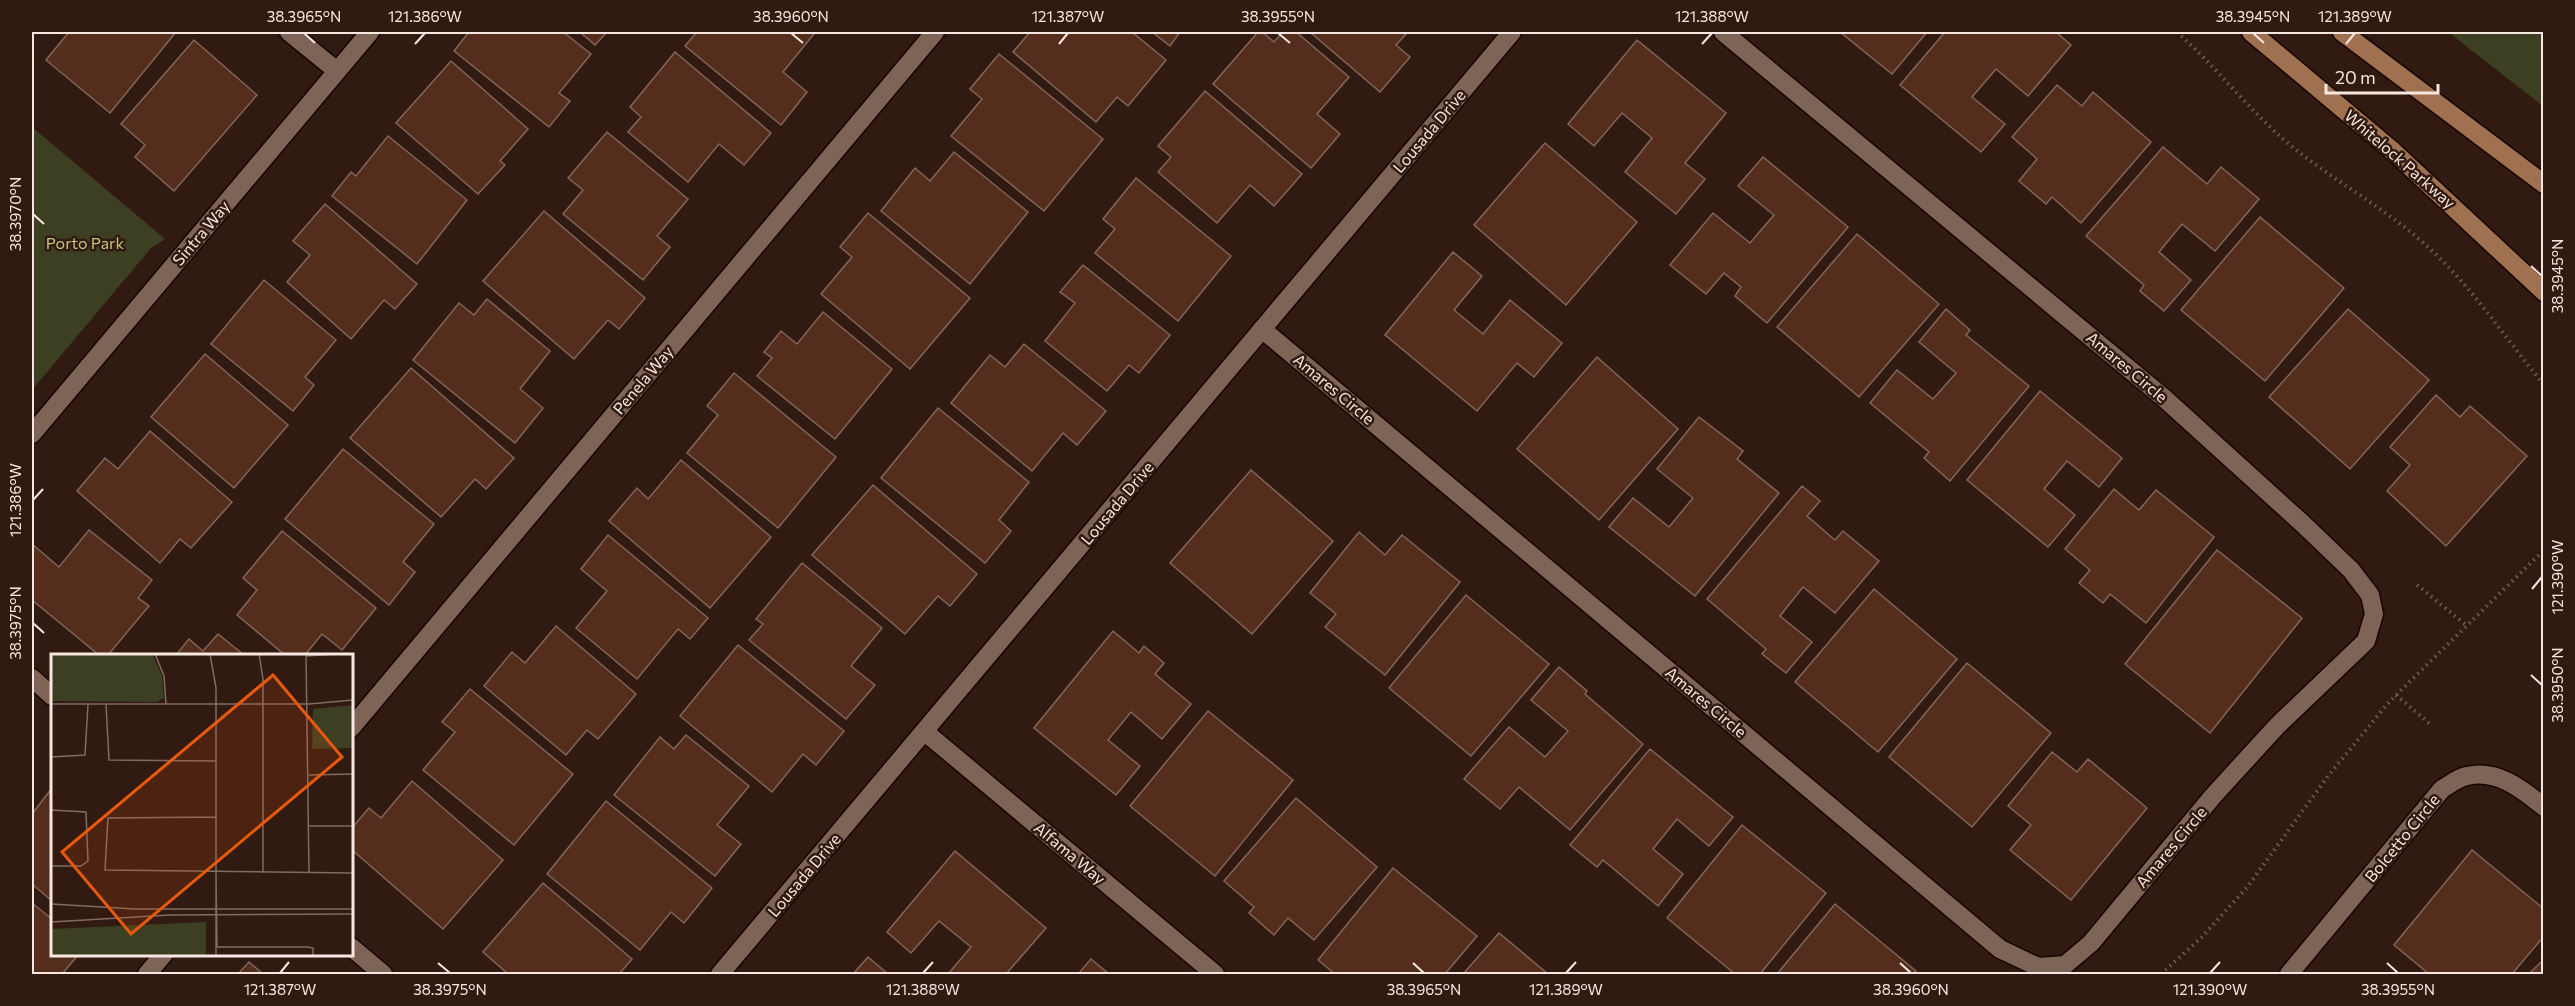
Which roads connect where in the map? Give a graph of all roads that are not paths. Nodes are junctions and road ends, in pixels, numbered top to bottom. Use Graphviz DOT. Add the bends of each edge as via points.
graph roads {
  1 [pos="289,32"];
  2 [pos="370,32"];
  3 [pos="935,32"];
  4 [pos="1512,32"];
  5 [pos="1723,32"];
  6 [pos="2251,32"];
  7 [pos="2342,32"];
  8 [pos="337,71"];
  9 [pos="2544,184"];
  10 [pos="2544,292"];
  11 [pos="1262,330"];
  12 [pos="32,434"];
  13 [pos="32,678"];
  14 [pos="51,695"];
  15 [pos="352,727"];
  16 [pos="925,732"];
  17 [pos="2544,807"];
  18 [pos="352,948"];
  19 [pos="163,955"];
  20 [pos="147,975"];
  21 [pos="383,975"];
  22 [pos="720,975"];
  23 [pos="1215,975"];
  24 [pos="2289,975"];
  1 -- 8 [label="street"];
  2 -- 8 [label="street, Sintra Way"];
  3 -- 15 [label="street, Penela Way"];
  4 -- 11 [label="street, Lousada Drive"];
  5 -- 11 [label="street, Amares Circle" via="2164,398 2327,547 2370,595 2374,614 2366,641 2277,726 2213,796 2091,944 2065,965 2038,967 2000,949"];
  6 -- 10 [label="main road, Whitelock Parkway" via="2394,152"];
  7 -- 9 [label="main road"];
  8 -- 12 [label="street, Sintra Way"];
  11 -- 16 [label="street, Lousada Drive"];
  13 -- 14 [label="street"];
  16 -- 22 [label="street, Lousada Drive"];
  16 -- 23 [label="street, Alfama Way"];
  17 -- 24 [label="street, Bolcetto Circle" via="2497,776 2466,776 2442,789"];
  18 -- 21 [label="street"];
  19 -- 20 [label="street"];
}
